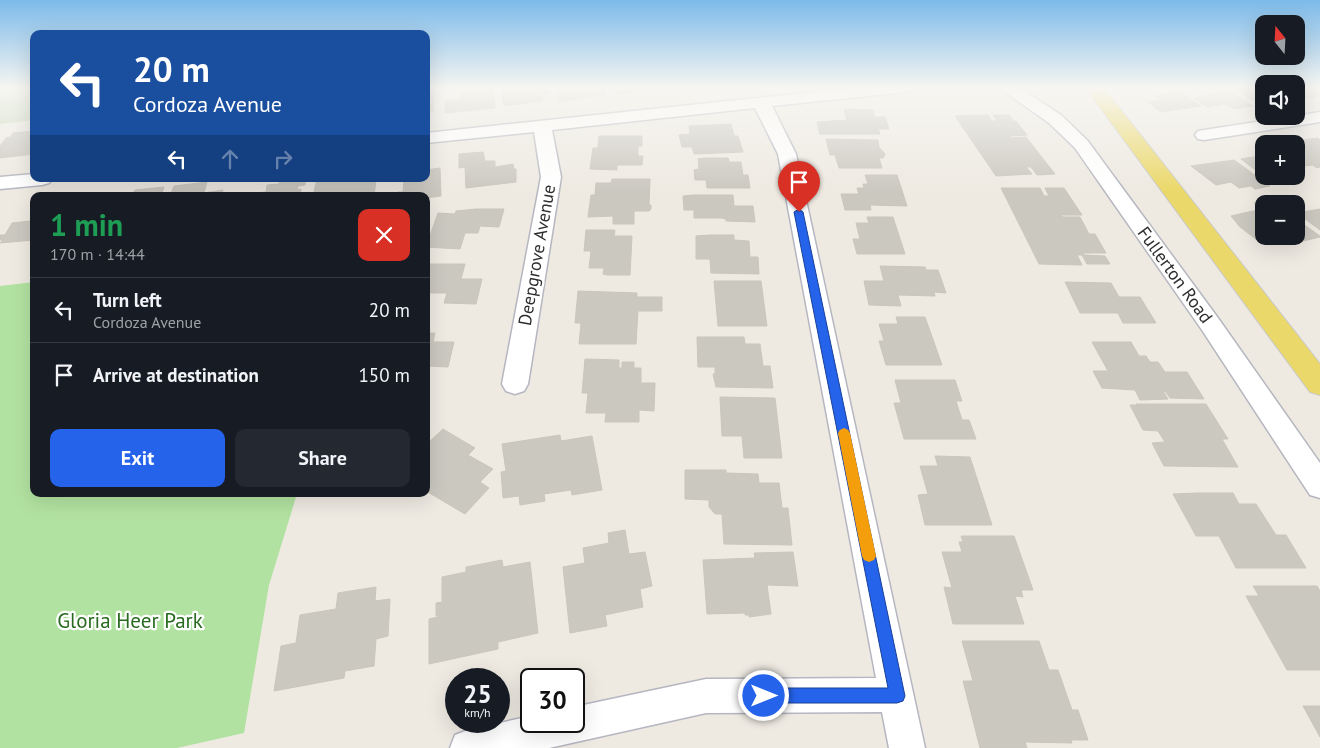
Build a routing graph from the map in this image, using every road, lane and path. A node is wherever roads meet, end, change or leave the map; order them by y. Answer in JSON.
{"nodes":[{"id":1,"x":579,"y":122,"type":"edge"},
{"id":2,"x":770,"y":122,"type":"edge"},
{"id":3,"x":1061,"y":122,"type":"edge"},
{"id":4,"x":1121,"y":122,"type":"edge"},
{"id":5,"x":1288,"y":122,"type":"edge"},
{"id":6,"x":542,"y":126,"type":"junction"},
{"id":7,"x":1204,"y":135,"type":"dead end"},
{"id":8,"x":430,"y":138,"type":"edge"},
{"id":9,"x":30,"y":180,"type":"edge"},
{"id":10,"x":0,"y":183,"type":"edge"},
{"id":11,"x":515,"y":384,"type":"dead end"},
{"id":12,"x":1320,"y":384,"type":"edge"},
{"id":13,"x":1320,"y":486,"type":"edge"},
{"id":14,"x":897,"y":696,"type":"junction"},
{"id":15,"x":468,"y":748,"type":"edge"},
{"id":16,"x":907,"y":748,"type":"edge"}],
"edges":[{"from":1,"to":6,"type":"street"},
{"from":2,"to":14,"type":"street"},
{"from":3,"to":13,"type":"street","name":"Fullerton Road"},
{"from":4,"to":12,"type":"main road"},
{"from":5,"to":7,"type":"street"},
{"from":6,"to":8,"type":"street"},
{"from":6,"to":11,"type":"street","name":"Deepgrove Avenue"},
{"from":9,"to":10,"type":"street"},
{"from":14,"to":15,"type":"street"},
{"from":14,"to":16,"type":"street"}]}
